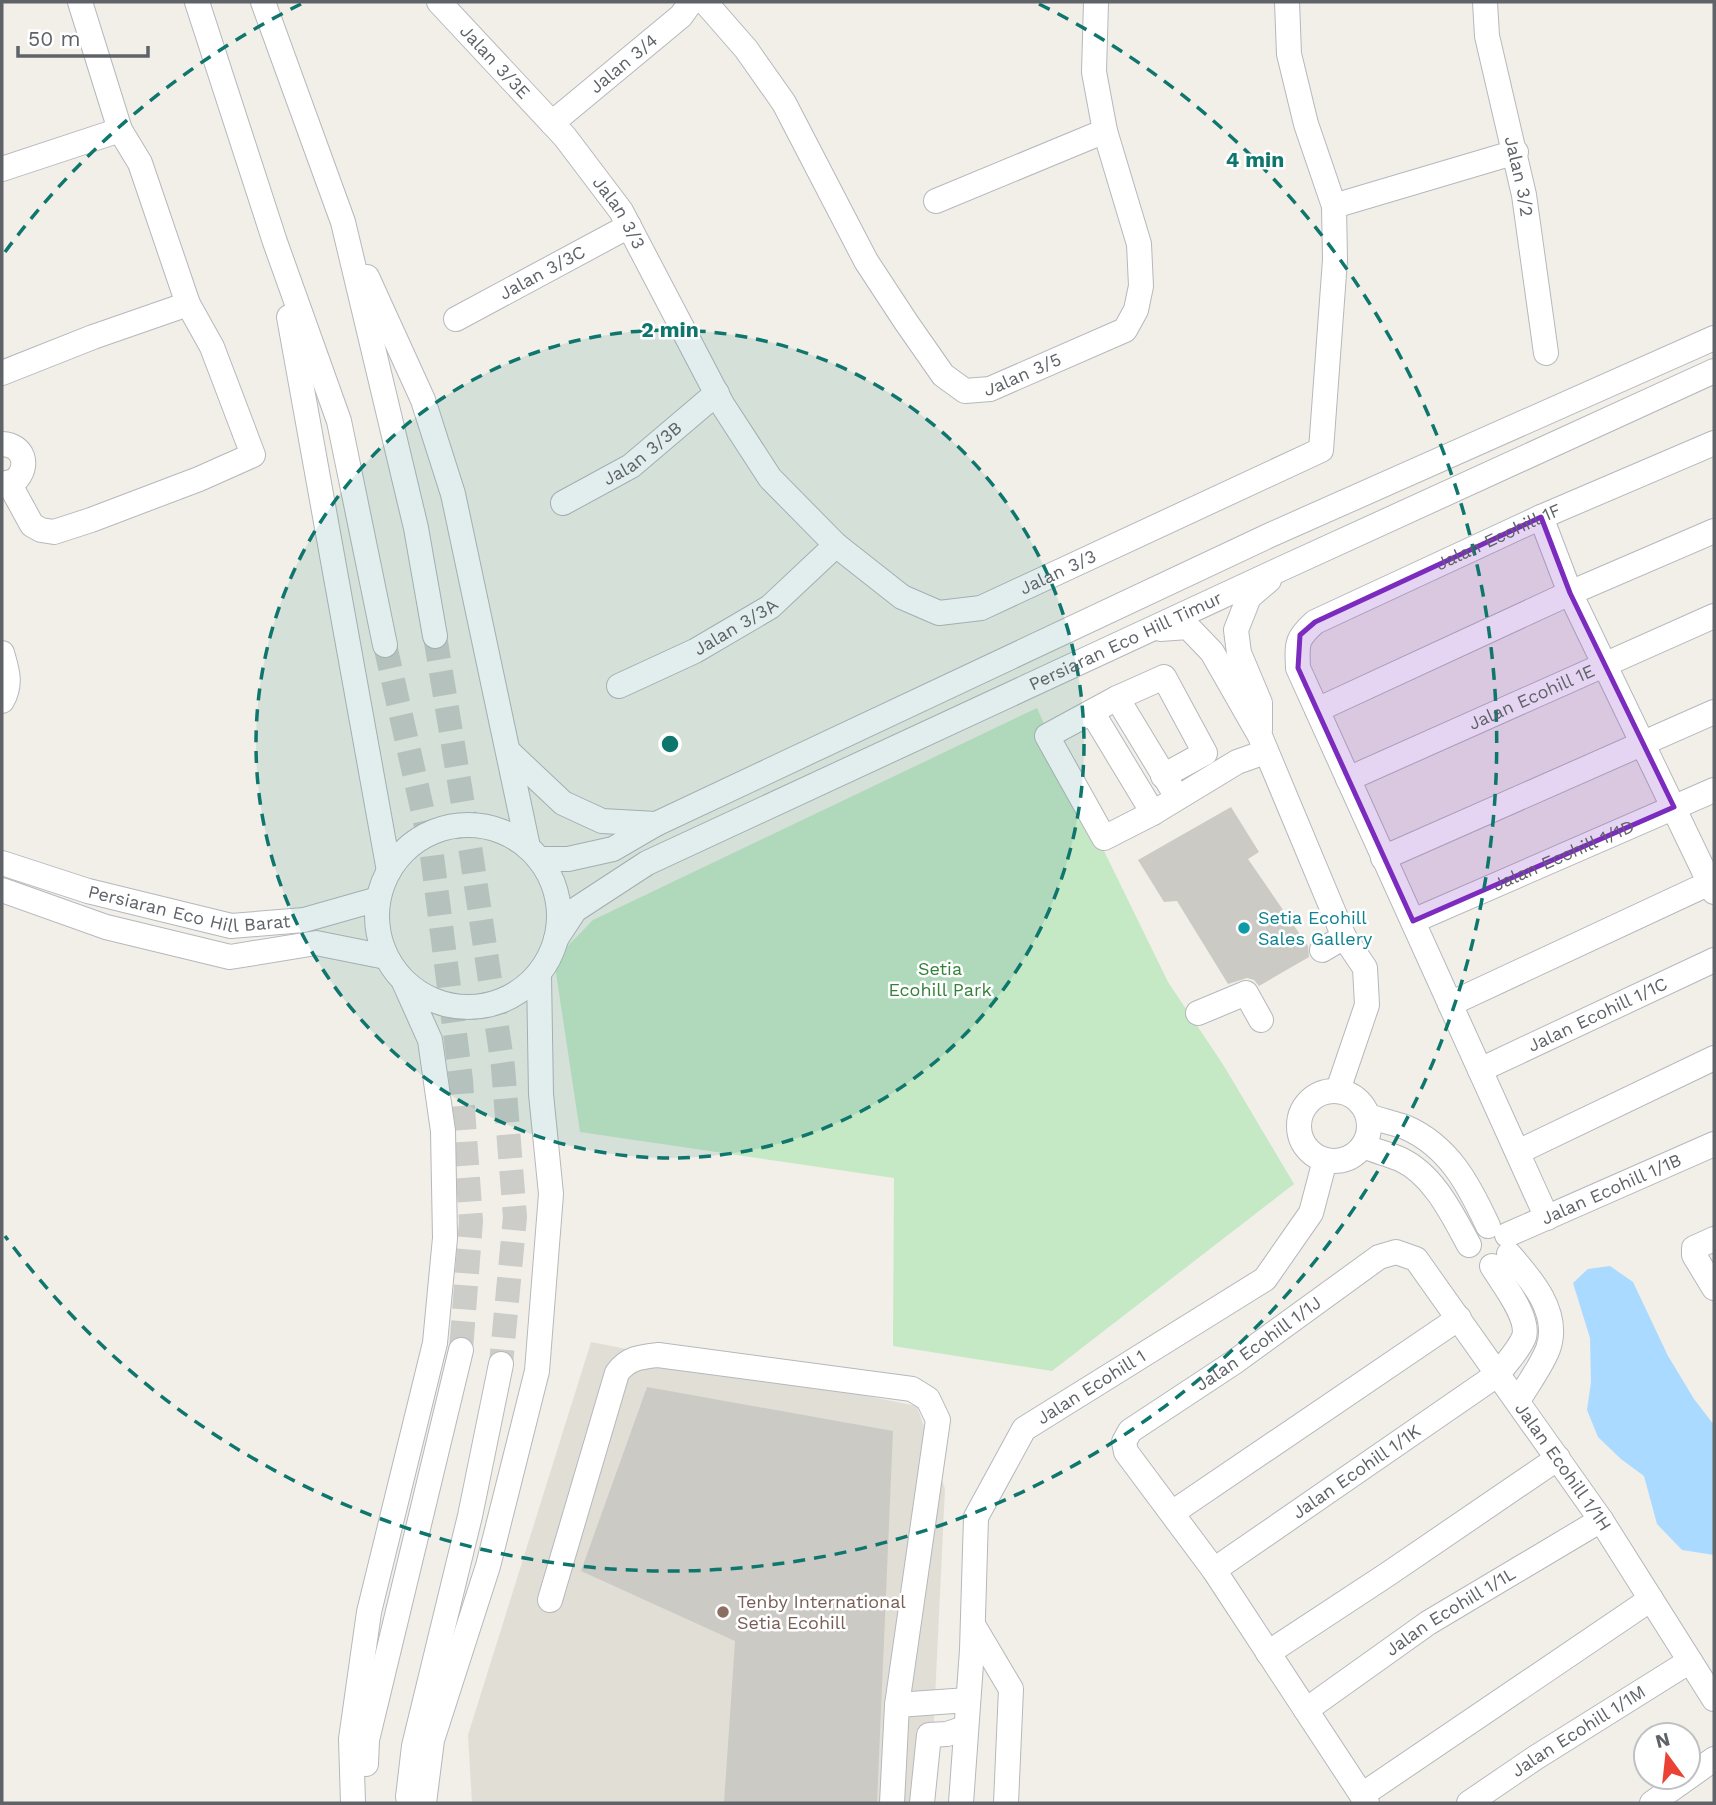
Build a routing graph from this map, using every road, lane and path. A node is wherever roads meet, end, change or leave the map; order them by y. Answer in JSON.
{"nodes":[{"id":1,"x":80,"y":2,"type":"edge"},
{"id":2,"x":197,"y":2,"type":"edge"},
{"id":3,"x":263,"y":2,"type":"edge"},
{"id":4,"x":439,"y":2,"type":"edge"},
{"id":5,"x":691,"y":2,"type":"edge"},
{"id":6,"x":705,"y":2,"type":"edge"},
{"id":7,"x":1097,"y":2,"type":"edge"},
{"id":8,"x":1287,"y":2,"type":"edge"},
{"id":9,"x":1485,"y":2,"type":"edge"},
{"id":10,"x":120,"y":130,"type":"junction"},
{"id":11,"x":559,"y":130,"type":"junction"},
{"id":12,"x":1105,"y":131,"type":"junction"},
{"id":13,"x":1516,"y":152,"type":"junction"},
{"id":14,"x":2,"y":169,"type":"edge"},
{"id":15,"x":936,"y":201,"type":"dead end"},
{"id":16,"x":1334,"y":206,"type":"junction"},
{"id":17,"x":343,"y":222,"type":"junction"},
{"id":18,"x":629,"y":226,"type":"junction"},
{"id":19,"x":275,"y":242,"type":"junction"},
{"id":20,"x":188,"y":304,"type":"junction"},
{"id":21,"x":456,"y":319,"type":"dead end"},
{"id":22,"x":1714,"y":338,"type":"edge"},
{"id":23,"x":1546,"y":353,"type":"dead end"},
{"id":24,"x":1714,"y":371,"type":"edge"},
{"id":25,"x":2,"y":373,"type":"edge"},
{"id":26,"x":716,"y":393,"type":"junction"},
{"id":27,"x":1714,"y":443,"type":"edge"},
{"id":28,"x":2,"y":444,"type":"edge"},
{"id":29,"x":5,"y":484,"type":"edge"},
{"id":30,"x":563,"y":503,"type":"dead end"},
{"id":31,"x":1541,"y":517,"type":"junction"},
{"id":32,"x":1714,"y":531,"type":"edge"},
{"id":33,"x":836,"y":545,"type":"junction"},
{"id":34,"x":1283,"y":568,"type":"junction"},
{"id":35,"x":1570,"y":593,"type":"junction"},
{"id":36,"x":1714,"y":617,"type":"edge"},
{"id":37,"x":1145,"y":633,"type":"junction"},
{"id":38,"x":435,"y":636,"type":"tunnel mouth"},
{"id":39,"x":385,"y":645,"type":"tunnel mouth"},
{"id":40,"x":2,"y":653,"type":"edge"},
{"id":41,"x":1604,"y":664,"type":"junction"},
{"id":42,"x":619,"y":686,"type":"dead end"},
{"id":43,"x":1117,"y":698,"type":"junction"},
{"id":44,"x":2,"y":701,"type":"edge"},
{"id":45,"x":1317,"y":710,"type":"junction"},
{"id":46,"x":1092,"y":712,"type":"junction"},
{"id":47,"x":1714,"y":712,"type":"edge"},
{"id":48,"x":1642,"y":743,"type":"junction"},
{"id":49,"x":1263,"y":744,"type":"junction"},
{"id":50,"x":509,"y":753,"type":"junction"},
{"id":51,"x":1163,"y":776,"type":"junction"},
{"id":52,"x":1348,"y":779,"type":"junction"},
{"id":53,"x":1714,"y":790,"type":"edge"},
{"id":54,"x":1178,"y":798,"type":"junction"},
{"id":55,"x":1674,"y":807,"type":"junction"},
{"id":56,"x":1153,"y":813,"type":"junction"},
{"id":57,"x":656,"y":824,"type":"junction"},
{"id":58,"x":534,"y":853,"type":"junction"},
{"id":59,"x":1383,"y":858,"type":"junction"},
{"id":60,"x":2,"y":863,"type":"edge"},
{"id":61,"x":388,"y":870,"type":"junction"},
{"id":62,"x":1713,"y":885,"type":"edge"},
{"id":63,"x":2,"y":890,"type":"edge"},
{"id":64,"x":378,"y":898,"type":"junction"},
{"id":65,"x":1413,"y":921,"type":"junction"},
{"id":66,"x":1344,"y":937,"type":"junction"},
{"id":67,"x":556,"y":939,"type":"junction"},
{"id":68,"x":1322,"y":950,"type":"dead end"},
{"id":69,"x":386,"y":957,"type":"junction"},
{"id":70,"x":1714,"y":960,"type":"edge"},
{"id":71,"x":539,"y":975,"type":"junction"},
{"id":72,"x":404,"y":982,"type":"junction"},
{"id":73,"x":1450,"y":1004,"type":"junction"},
{"id":74,"x":1198,"y":1013,"type":"dead end"},
{"id":75,"x":1261,"y":1020,"type":"dead end"},
{"id":76,"x":1714,"y":1058,"type":"edge"},
{"id":77,"x":1480,"y":1070,"type":"junction"},
{"id":78,"x":1338,"y":1090,"type":"junction"},
{"id":79,"x":1368,"y":1116,"type":"junction"},
{"id":80,"x":1714,"y":1144,"type":"edge"},
{"id":81,"x":1363,"y":1146,"type":"junction"},
{"id":82,"x":1518,"y":1152,"type":"junction"},
{"id":83,"x":1325,"y":1160,"type":"junction"},
{"id":84,"x":1548,"y":1218,"type":"junction"},
{"id":85,"x":1714,"y":1239,"type":"edge"},
{"id":86,"x":1499,"y":1245,"type":"junction"},
{"id":87,"x":1396,"y":1252,"type":"joint"},
{"id":88,"x":1714,"y":1289,"type":"edge"},
{"id":89,"x":1458,"y":1318,"type":"junction"},
{"id":90,"x":461,"y":1350,"type":"tunnel mouth"},
{"id":91,"x":501,"y":1364,"type":"tunnel mouth"},
{"id":92,"x":1499,"y":1374,"type":"junction"},
{"id":93,"x":1518,"y":1401,"type":"junction"},
{"id":94,"x":1558,"y":1458,"type":"junction"},
{"id":95,"x":1172,"y":1513,"type":"junction"},
{"id":96,"x":1601,"y":1520,"type":"junction"},
{"id":97,"x":1214,"y":1570,"type":"junction"},
{"id":98,"x":1651,"y":1599,"type":"junction"},
{"id":99,"x":550,"y":1600,"type":"dead end"},
{"id":100,"x":972,"y":1625,"type":"junction"},
{"id":101,"x":1268,"y":1653,"type":"junction"},
{"id":102,"x":1690,"y":1661,"type":"junction"},
{"id":103,"x":1714,"y":1699,"type":"edge"},
{"id":104,"x":968,"y":1700,"type":"junction"},
{"id":105,"x":897,"y":1705,"type":"junction"},
{"id":106,"x":1306,"y":1710,"type":"junction"},
{"id":107,"x":965,"y":1728,"type":"junction"},
{"id":108,"x":895,"y":1731,"type":"junction"},
{"id":109,"x":929,"y":1735,"type":"junction"},
{"id":110,"x":1714,"y":1759,"type":"edge"},
{"id":111,"x":1365,"y":1799,"type":"edge"},
{"id":112,"x":352,"y":1803,"type":"edge"},
{"id":113,"x":364,"y":1803,"type":"edge"},
{"id":114,"x":407,"y":1803,"type":"edge"},
{"id":115,"x":425,"y":1803,"type":"edge"},
{"id":116,"x":892,"y":1803,"type":"edge"},
{"id":117,"x":922,"y":1803,"type":"edge"},
{"id":118,"x":961,"y":1803,"type":"edge"},
{"id":119,"x":1006,"y":1803,"type":"edge"},
{"id":120,"x":1469,"y":1803,"type":"edge"},
{"id":121,"x":1652,"y":1803,"type":"edge"}],
"edges":[{"from":1,"to":10,"type":"street"},
{"from":2,"to":19,"type":"street"},
{"from":3,"to":17,"type":"street"},
{"from":4,"to":11,"type":"street","name":"Jalan 3/3E"},
{"from":5,"to":11,"type":"street","name":"Jalan 3/4"},
{"from":6,"to":12,"type":"street","name":"Jalan 3/5"},
{"from":7,"to":12,"type":"street","name":"Jalan 3/5"},
{"from":8,"to":16,"type":"street","name":"Jalan 3/3"},
{"from":9,"to":13,"type":"street","name":"Jalan 3/2"},
{"from":10,"to":14,"type":"street"},
{"from":10,"to":20,"type":"street"},
{"from":11,"to":18,"type":"street","name":"Jalan 3/3"},
{"from":12,"to":15,"type":"street"},
{"from":13,"to":16,"type":"street"},
{"from":13,"to":23,"type":"street","name":"Jalan 3/2"},
{"from":16,"to":33,"type":"street","name":"Jalan 3/3"},
{"from":17,"to":38,"type":"street"},
{"from":17,"to":50,"type":"street"},
{"from":18,"to":21,"type":"street","name":"Jalan 3/3C"},
{"from":18,"to":26,"type":"street","name":"Jalan 3/3"},
{"from":19,"to":39,"type":"street"},
{"from":19,"to":61,"type":"street"},
{"from":20,"to":25,"type":"street"},
{"from":20,"to":29,"type":"street"},
{"from":22,"to":57,"type":"street","name":"Persiaran Eco Hill Timur"},
{"from":24,"to":34,"type":"street","name":"Persiaran Eco Hill Timur"},
{"from":26,"to":30,"type":"street","name":"Jalan 3/3B"},
{"from":26,"to":33,"type":"street","name":"Jalan 3/3"},
{"from":27,"to":31,"type":"street","name":"Jalan Ecohill 1F"},
{"from":28,"to":29,"type":"street"},
{"from":31,"to":35,"type":"street"},
{"from":31,"to":45,"type":"street","name":"Jalan Ecohill 1F"},
{"from":32,"to":35,"type":"street"},
{"from":33,"to":42,"type":"street","name":"Jalan 3/3A"},
{"from":34,"to":37,"type":"street","name":"Persiaran Eco Hill Timur"},
{"from":34,"to":49,"type":"street"},
{"from":35,"to":41,"type":"street"},
{"from":35,"to":45,"type":"street"},
{"from":36,"to":41,"type":"street","name":"Jalan Ecohill 1E"},
{"from":37,"to":49,"type":"street"},
{"from":37,"to":67,"type":"street","name":"Persiaran Eco Hill Timur"},
{"from":40,"to":44,"type":"street"},
{"from":41,"to":48,"type":"street"},
{"from":41,"to":52,"type":"street","name":"Jalan Ecohill 1E"},
{"from":43,"to":46,"type":"street"},
{"from":43,"to":51,"type":"street"},
{"from":43,"to":51,"type":"street"},
{"from":45,"to":52,"type":"street"},
{"from":46,"to":56,"type":"street"},
{"from":46,"to":56,"type":"street"},
{"from":47,"to":48,"type":"street"},
{"from":48,"to":55,"type":"street"},
{"from":48,"to":59,"type":"street"},
{"from":49,"to":54,"type":"street"},
{"from":49,"to":66,"type":"street"},
{"from":50,"to":57,"type":"street"},
{"from":50,"to":58,"type":"street"},
{"from":51,"to":54,"type":"street"},
{"from":52,"to":59,"type":"street"},
{"from":53,"to":55,"type":"street","name":"Jalan Ecohill 1/1D"},
{"from":54,"to":56,"type":"street"},
{"from":55,"to":62,"type":"street"},
{"from":55,"to":65,"type":"street","name":"Jalan Ecohill 1/1D"},
{"from":57,"to":58,"type":"street","name":"Persiaran Eco Hill Timur"},
{"from":58,"to":61,"type":"street"},
{"from":58,"to":67,"type":"street"},
{"from":59,"to":65,"type":"street"},
{"from":60,"to":64,"type":"street","name":"Persiaran Eco Hill Barat"},
{"from":61,"to":64,"type":"street"},
{"from":62,"to":73,"type":"street"},
{"from":63,"to":69,"type":"street","name":"Persiaran Eco Hill Barat"},
{"from":64,"to":69,"type":"street"},
{"from":65,"to":73,"type":"street"},
{"from":66,"to":68,"type":"street"},
{"from":66,"to":78,"type":"street"},
{"from":67,"to":71,"type":"street"},
{"from":69,"to":72,"type":"street"},
{"from":70,"to":77,"type":"street","name":"Jalan Ecohill 1/1C"},
{"from":71,"to":72,"type":"street"},
{"from":71,"to":115,"type":"street"},
{"from":72,"to":112,"type":"street"},
{"from":73,"to":77,"type":"street"},
{"from":74,"to":75,"type":"street"},
{"from":76,"to":82,"type":"street"},
{"from":77,"to":82,"type":"street"},
{"from":78,"to":79,"type":"street"},
{"from":78,"to":83,"type":"street"},
{"from":79,"to":81,"type":"street"},
{"from":79,"to":86,"type":"street"},
{"from":80,"to":84,"type":"street","name":"Jalan Ecohill 1/1B"},
{"from":81,"to":83,"type":"street"},
{"from":81,"to":86,"type":"street"},
{"from":82,"to":84,"type":"street"},
{"from":83,"to":100,"type":"street","name":"Jalan Ecohill 1"},
{"from":84,"to":86,"type":"street","name":"Jalan Ecohill 1/1B"},
{"from":85,"to":88,"type":"street"},
{"from":86,"to":92,"type":"street"},
{"from":86,"to":93,"type":"street"},
{"from":87,"to":89,"type":"street","name":"Jalan Ecohill 1/1H"},
{"from":87,"to":95,"type":"street","name":"Jalan Ecohill 1/1J"},
{"from":89,"to":92,"type":"street","name":"Jalan Ecohill 1/1H"},
{"from":89,"to":95,"type":"street"},
{"from":90,"to":113,"type":"street"},
{"from":91,"to":114,"type":"street"},
{"from":92,"to":93,"type":"street","name":"Jalan Ecohill 1/1H"},
{"from":92,"to":97,"type":"street","name":"Jalan Ecohill 1/1K"},
{"from":93,"to":94,"type":"street","name":"Jalan Ecohill 1/1H"},
{"from":94,"to":96,"type":"street","name":"Jalan Ecohill 1/1H"},
{"from":94,"to":101,"type":"street"},
{"from":95,"to":97,"type":"street"},
{"from":96,"to":98,"type":"street","name":"Jalan Ecohill 1/1H"},
{"from":96,"to":106,"type":"street","name":"Jalan Ecohill 1/1L"},
{"from":97,"to":101,"type":"street"},
{"from":98,"to":102,"type":"street","name":"Jalan Ecohill 1/1H"},
{"from":98,"to":111,"type":"street"},
{"from":99,"to":105,"type":"street"},
{"from":100,"to":104,"type":"street","name":"Jalan Ecohill 1"},
{"from":100,"to":119,"type":"street"},
{"from":101,"to":106,"type":"street"},
{"from":102,"to":103,"type":"street","name":"Jalan Ecohill 1/1H"},
{"from":102,"to":120,"type":"street","name":"Jalan Ecohill 1/1M"},
{"from":104,"to":105,"type":"street"},
{"from":104,"to":107,"type":"street","name":"Jalan Ecohill 1"},
{"from":105,"to":108,"type":"street"},
{"from":106,"to":111,"type":"street"},
{"from":107,"to":109,"type":"street"},
{"from":107,"to":118,"type":"street","name":"Jalan Ecohill 1"},
{"from":108,"to":109,"type":"street"},
{"from":108,"to":116,"type":"street"},
{"from":109,"to":117,"type":"street"},
{"from":110,"to":121,"type":"street"}]}
